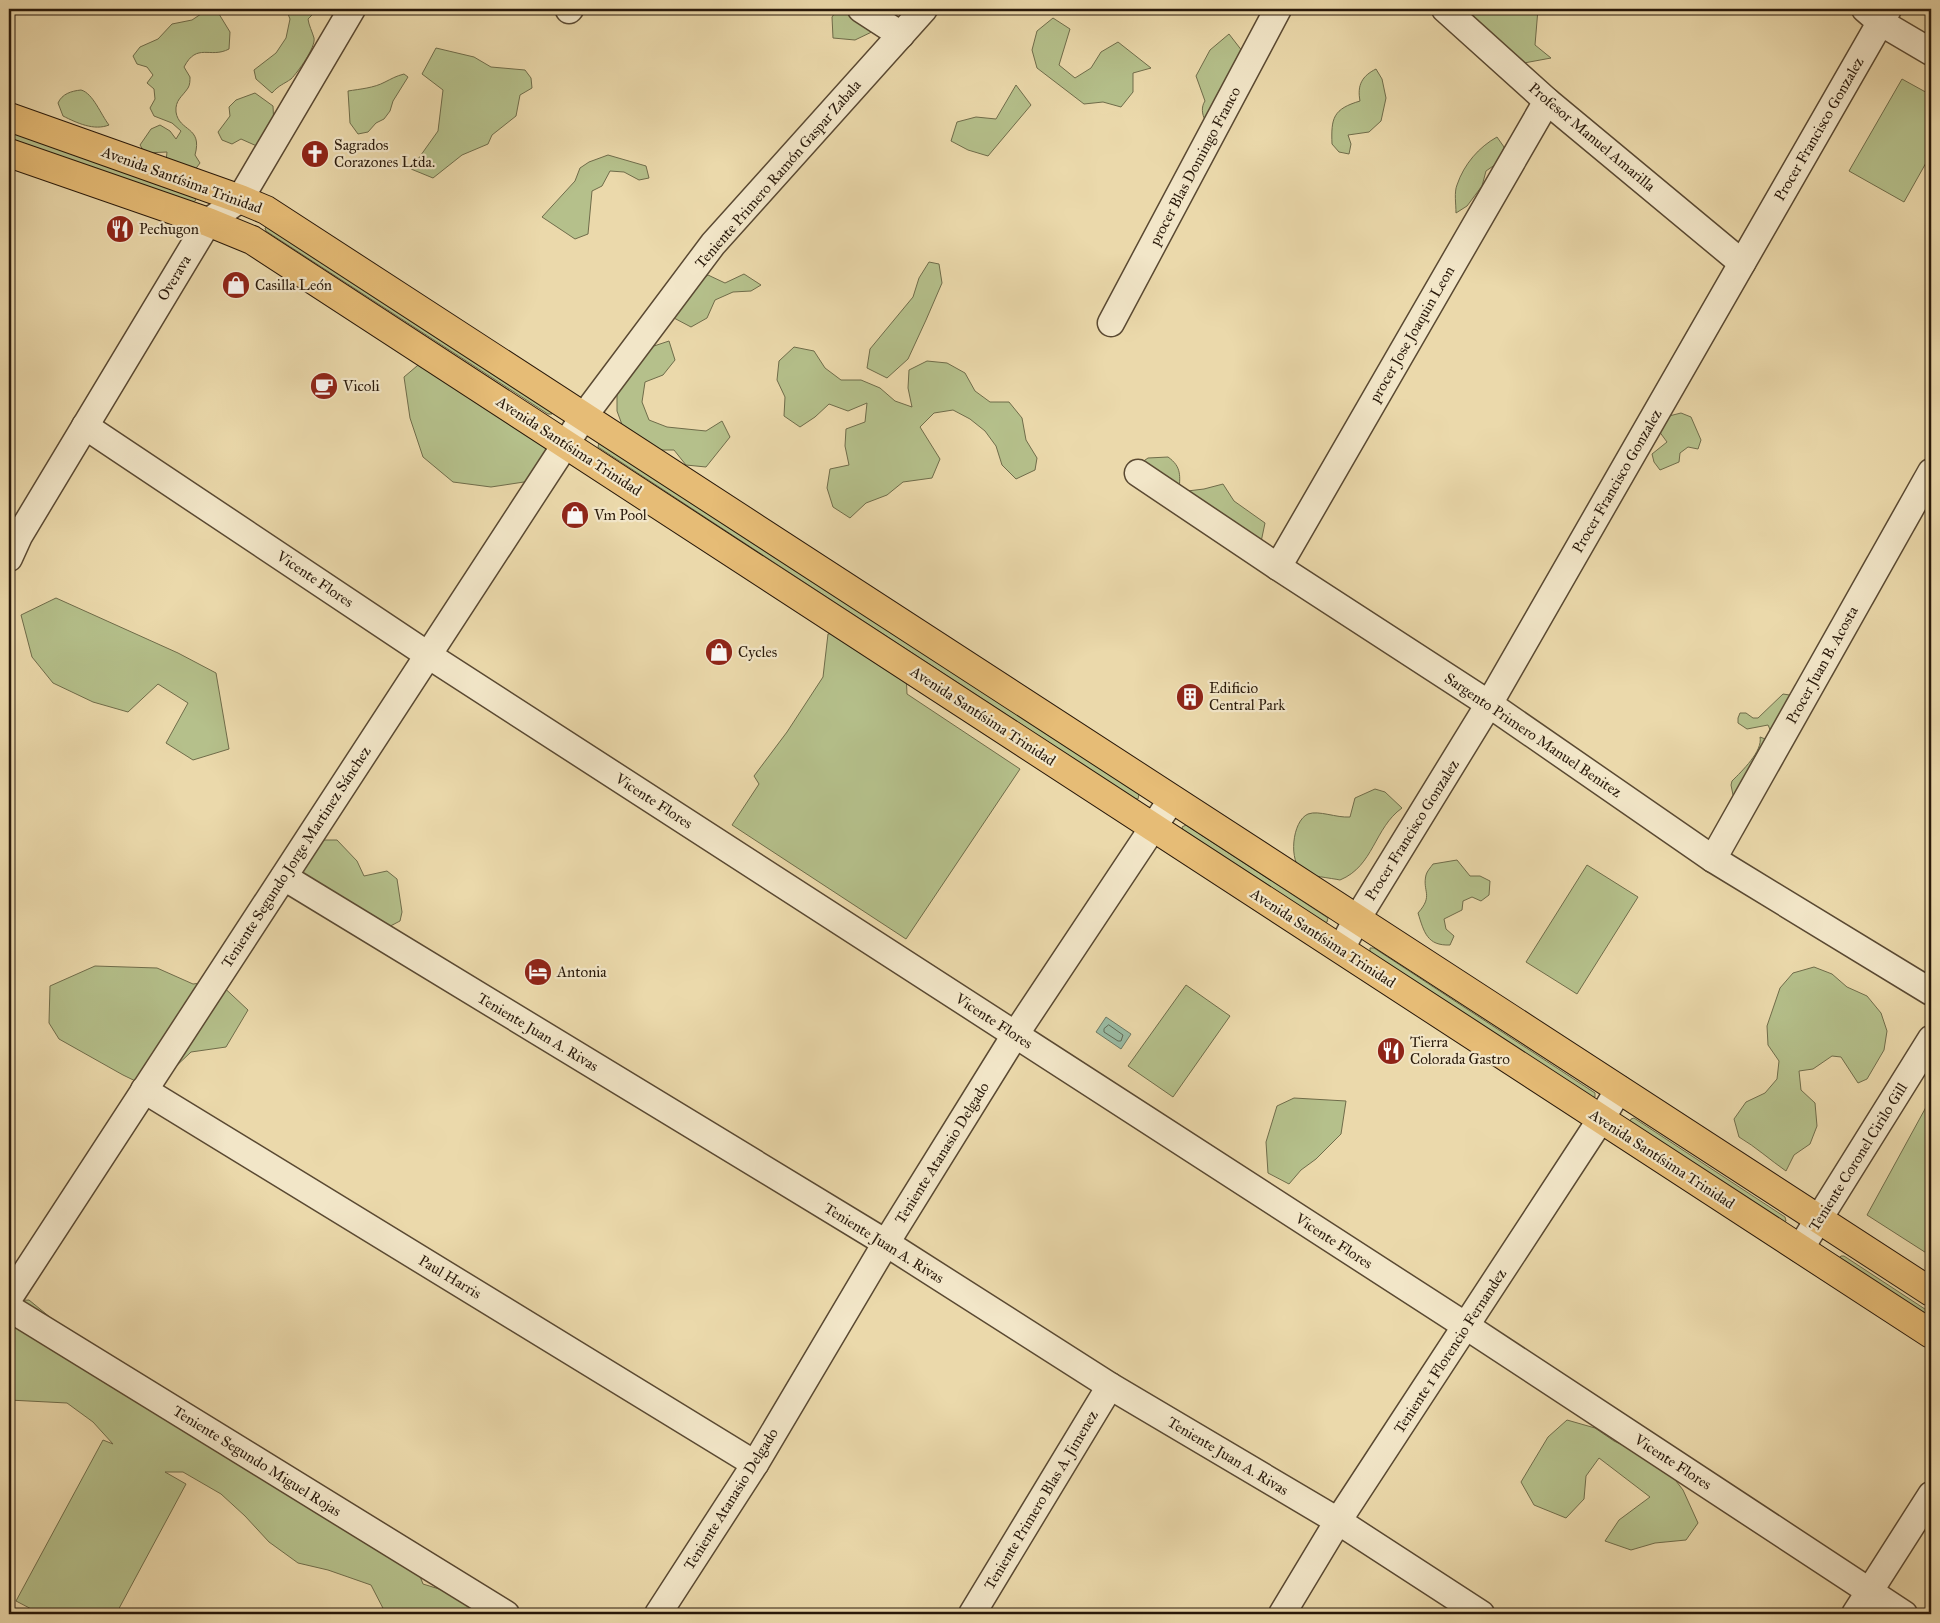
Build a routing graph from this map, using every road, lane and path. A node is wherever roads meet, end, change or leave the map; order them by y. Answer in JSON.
{"nodes":[{"id":1,"x":352,"y":9,"type":"edge"},
{"id":2,"x":861,"y":9,"type":"edge"},
{"id":3,"x":924,"y":9,"type":"edge"},
{"id":4,"x":1278,"y":9,"type":"edge"},
{"id":5,"x":1445,"y":9,"type":"edge"},
{"id":6,"x":1878,"y":13,"type":"edge"},
{"id":7,"x":901,"y":35,"type":"junction"},
{"id":8,"x":1931,"y":52,"type":"edge"},
{"id":9,"x":1547,"y":101,"type":"junction"},
{"id":10,"x":9,"y":117,"type":"edge"},
{"id":11,"x":9,"y":152,"type":"edge"},
{"id":12,"x":240,"y":199,"type":"junction"},
{"id":13,"x":208,"y":222,"type":"junction"},
{"id":14,"x":1742,"y":262,"type":"junction"},
{"id":15,"x":1112,"y":323,"type":"dead end"},
{"id":16,"x":584,"y":416,"type":"junction"},
{"id":17,"x":85,"y":426,"type":"junction"},
{"id":18,"x":566,"y":444,"type":"junction"},
{"id":19,"x":1931,"y":472,"type":"edge"},
{"id":20,"x":1138,"y":473,"type":"dead end"},
{"id":21,"x":9,"y":558,"type":"edge"},
{"id":22,"x":1278,"y":566,"type":"junction"},
{"id":23,"x":428,"y":655,"type":"junction"},
{"id":24,"x":1489,"y":704,"type":"junction"},
{"id":25,"x":1172,"y":799,"type":"junction"},
{"id":26,"x":1154,"y":828,"type":"junction"},
{"id":27,"x":1713,"y":859,"type":"junction"},
{"id":28,"x":284,"y":877,"type":"junction"},
{"id":29,"x":1357,"y":919,"type":"junction"},
{"id":30,"x":1340,"y":949,"type":"junction"},
{"id":31,"x":1931,"y":992,"type":"edge"},
{"id":32,"x":1015,"y":1034,"type":"junction"},
{"id":33,"x":1931,"y":1039,"type":"edge"},
{"id":34,"x":1619,"y":1089,"type":"junction"},
{"id":35,"x":144,"y":1090,"type":"junction"},
{"id":36,"x":1601,"y":1119,"type":"junction"},
{"id":37,"x":1819,"y":1218,"type":"junction"},
{"id":38,"x":886,"y":1243,"type":"junction"},
{"id":39,"x":1800,"y":1249,"type":"junction"},
{"id":40,"x":1931,"y":1292,"type":"edge"},
{"id":41,"x":9,"y":1298,"type":"edge"},
{"id":42,"x":9,"y":1308,"type":"edge"},
{"id":43,"x":1466,"y":1326,"type":"junction"},
{"id":44,"x":1931,"y":1334,"type":"edge"},
{"id":45,"x":1110,"y":1386,"type":"junction"},
{"id":46,"x":755,"y":1464,"type":"junction"},
{"id":47,"x":1931,"y":1495,"type":"edge"},
{"id":48,"x":1338,"y":1521,"type":"junction"},
{"id":49,"x":1869,"y":1592,"type":"junction"},
{"id":50,"x":506,"y":1614,"type":"edge"},
{"id":51,"x":658,"y":1614,"type":"edge"},
{"id":52,"x":972,"y":1614,"type":"edge"},
{"id":53,"x":1282,"y":1614,"type":"edge"},
{"id":54,"x":1481,"y":1614,"type":"edge"},
{"id":55,"x":1855,"y":1614,"type":"edge"},
{"id":56,"x":1904,"y":1614,"type":"edge"}],
"edges":[{"from":1,"to":12,"type":"street","name":"Overava"},
{"from":2,"to":7,"type":"street"},
{"from":3,"to":7,"type":"street","name":"Teniente Primero Ramón Gaspar Zabala"},
{"from":4,"to":15,"type":"street","name":"procer Blas Domingo Franco"},
{"from":5,"to":9,"type":"street","name":"Profesor Manuel Amarilla"},
{"from":6,"to":8,"type":"street"},
{"from":6,"to":14,"type":"street","name":"Procer Francisco Gonzalez"},
{"from":7,"to":16,"type":"street","name":"Teniente Primero Ramón Gaspar Zabala"},
{"from":9,"to":14,"type":"street","name":"Profesor Manuel Amarilla"},
{"from":9,"to":22,"type":"street","name":"procer Jose Joaquin Leon"},
{"from":10,"to":12,"type":"main road","name":"Avenida Santísima Trinidad"},
{"from":11,"to":13,"type":"main road","name":"Avenida Santísima Trinidad"},
{"from":12,"to":13,"type":"street","name":"Overava"},
{"from":12,"to":16,"type":"main road","name":"Avenida Santísima Trinidad"},
{"from":13,"to":17,"type":"street","name":"Overava"},
{"from":13,"to":18,"type":"main road","name":"Avenida Santísima Trinidad"},
{"from":14,"to":24,"type":"street","name":"Procer Francisco Gonzalez"},
{"from":16,"to":18,"type":"street","name":"Teniente Segundo Jorge Martinez Sánchez"},
{"from":16,"to":25,"type":"main road","name":"Avenida Santísima Trinidad"},
{"from":17,"to":21,"type":"street","name":"Overava"},
{"from":17,"to":23,"type":"street","name":"Vicente Flores"},
{"from":18,"to":23,"type":"street","name":"Teniente Segundo Jorge Martinez Sánchez"},
{"from":18,"to":26,"type":"main road","name":"Avenida Santísima Trinidad"},
{"from":19,"to":27,"type":"street","name":"Procer Juan B. Acosta"},
{"from":20,"to":22,"type":"street","name":"Sargento Primero Manuel Benitez"},
{"from":22,"to":24,"type":"street","name":"Sargento Primero Manuel Benitez"},
{"from":23,"to":28,"type":"street","name":"Teniente Segundo Jorge Martinez Sánchez"},
{"from":23,"to":32,"type":"street","name":"Vicente Flores"},
{"from":24,"to":27,"type":"street","name":"Sargento Primero Manuel Benitez"},
{"from":24,"to":29,"type":"street","name":"Procer Francisco Gonzalez"},
{"from":25,"to":26,"type":"street","name":"Teniente Atanasio Delgado"},
{"from":25,"to":29,"type":"main road","name":"Avenida Santísima Trinidad"},
{"from":26,"to":30,"type":"main road","name":"Avenida Santísima Trinidad"},
{"from":26,"to":32,"type":"street","name":"Teniente Atanasio Delgado"},
{"from":27,"to":31,"type":"street","name":"Sargento Primero Manuel Benitez"},
{"from":28,"to":35,"type":"street","name":"Teniente Segundo Jorge Martinez Sánchez"},
{"from":28,"to":38,"type":"street","name":"Teniente Juan A. Rivas"},
{"from":29,"to":30,"type":"street","name":"Procer Francisco Gonzalez"},
{"from":29,"to":34,"type":"main road","name":"Avenida Santísima Trinidad"},
{"from":30,"to":36,"type":"main road","name":"Avenida Santísima Trinidad"},
{"from":32,"to":38,"type":"street","name":"Teniente Atanasio Delgado"},
{"from":32,"to":43,"type":"street","name":"Vicente Flores"},
{"from":33,"to":37,"type":"street","name":"Teniente Coronel Cirilo Gill"},
{"from":34,"to":36,"type":"street","name":"Teniente 1 Florencio Fernandez"},
{"from":34,"to":37,"type":"main road","name":"Avenida Santísima Trinidad"},
{"from":35,"to":41,"type":"street","name":"Teniente Segundo Jorge Martinez Sánchez"},
{"from":35,"to":46,"type":"street","name":"Paul Harris"},
{"from":36,"to":39,"type":"main road","name":"Avenida Santísima Trinidad"},
{"from":36,"to":43,"type":"street","name":"Teniente 1 Florencio Fernandez"},
{"from":37,"to":39,"type":"street","name":"Teniente Coronel Cirilo Gill"},
{"from":37,"to":40,"type":"main road","name":"Avenida Santísima Trinidad"},
{"from":38,"to":45,"type":"street","name":"Teniente Juan A. Rivas"},
{"from":38,"to":46,"type":"street","name":"Teniente Atanasio Delgado"},
{"from":39,"to":44,"type":"main road","name":"Avenida Santísima Trinidad"},
{"from":42,"to":50,"type":"street","name":"Teniente Segundo Miguel Rojas"},
{"from":43,"to":48,"type":"street","name":"Teniente 1 Florencio Fernandez"},
{"from":43,"to":49,"type":"street","name":"Vicente Flores"},
{"from":45,"to":48,"type":"street","name":"Teniente Juan A. Rivas"},
{"from":45,"to":52,"type":"street","name":"Teniente Primero Blas A. Jimenez"},
{"from":46,"to":51,"type":"street","name":"Teniente Atanasio Delgado"},
{"from":47,"to":49,"type":"street"},
{"from":48,"to":53,"type":"street","name":"Teniente 1 Florencio Fernandez"},
{"from":48,"to":54,"type":"street","name":"Teniente Juan A. Rivas"},
{"from":49,"to":55,"type":"street"},
{"from":49,"to":56,"type":"street","name":"Vicente Flores"}]}
